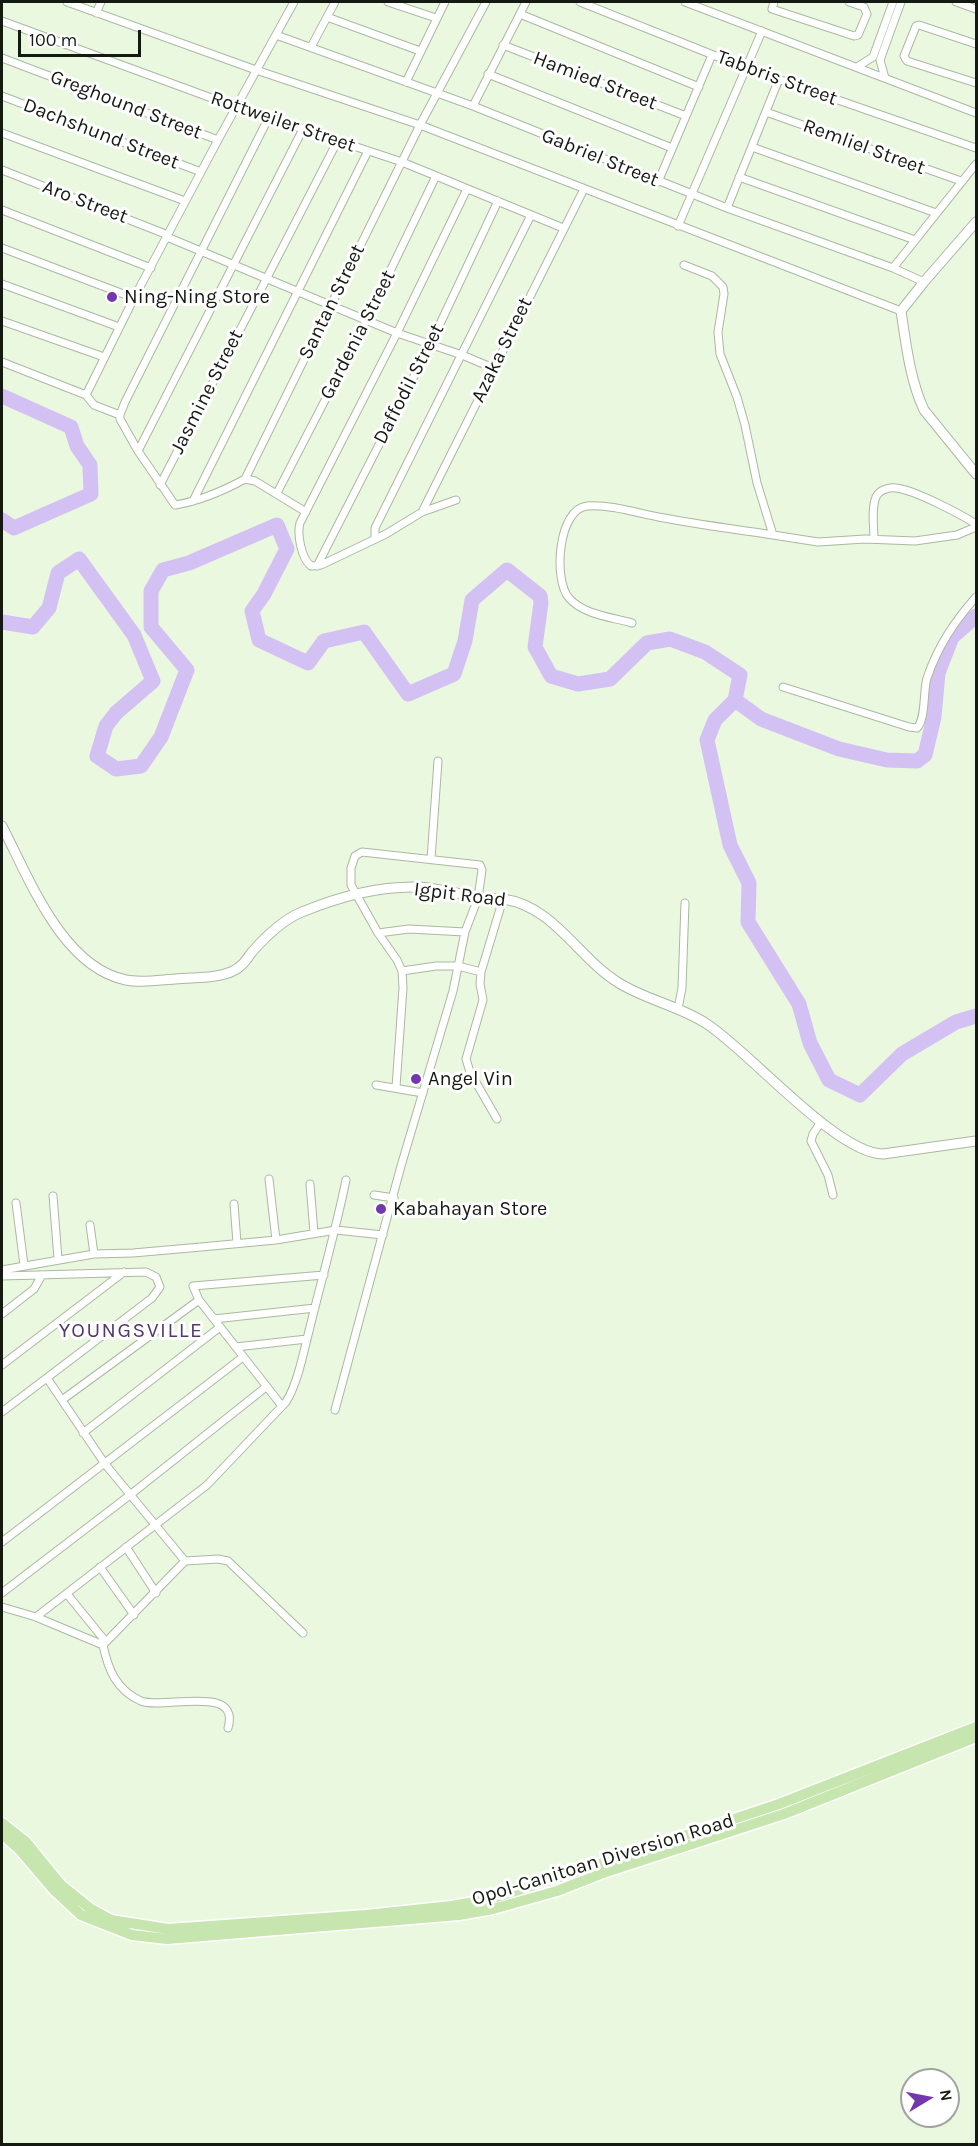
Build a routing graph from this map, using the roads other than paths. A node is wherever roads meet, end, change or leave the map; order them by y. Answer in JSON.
{"nodes":[{"id":1,"x":67,"y":2,"type":"edge"},
{"id":2,"x":101,"y":2,"type":"edge"},
{"id":3,"x":294,"y":2,"type":"edge"},
{"id":4,"x":335,"y":2,"type":"edge"},
{"id":5,"x":388,"y":2,"type":"edge"},
{"id":6,"x":445,"y":2,"type":"edge"},
{"id":7,"x":486,"y":2,"type":"edge"},
{"id":8,"x":526,"y":2,"type":"edge"},
{"id":9,"x":580,"y":2,"type":"edge"},
{"id":10,"x":685,"y":2,"type":"edge"},
{"id":11,"x":774,"y":2,"type":"edge"},
{"id":12,"x":849,"y":2,"type":"edge"},
{"id":13,"x":893,"y":2,"type":"edge"},
{"id":14,"x":901,"y":2,"type":"edge"},
{"id":15,"x":956,"y":2,"type":"edge"},
{"id":16,"x":976,"y":9,"type":"edge"},
{"id":17,"x":96,"y":13,"type":"junction"},
{"id":18,"x":520,"y":14,"type":"junction"},
{"id":19,"x":327,"y":17,"type":"junction"},
{"id":20,"x":436,"y":18,"type":"junction"},
{"id":21,"x":2,"y":21,"type":"edge"},
{"id":22,"x":762,"y":31,"type":"junction"},
{"id":23,"x":276,"y":35,"type":"junction"},
{"id":24,"x":976,"y":44,"type":"edge"},
{"id":25,"x":503,"y":45,"type":"junction"},
{"id":26,"x":311,"y":48,"type":"junction"},
{"id":27,"x":420,"y":51,"type":"junction"},
{"id":28,"x":712,"y":55,"type":"junction"},
{"id":29,"x":2,"y":58,"type":"edge"},
{"id":30,"x":876,"y":59,"type":"junction"},
{"id":31,"x":857,"y":67,"type":"junction"},
{"id":32,"x":746,"y":68,"type":"junction"},
{"id":33,"x":256,"y":70,"type":"junction"},
{"id":34,"x":488,"y":74,"type":"junction"},
{"id":35,"x":885,"y":78,"type":"junction"},
{"id":36,"x":779,"y":79,"type":"junction"},
{"id":37,"x":406,"y":82,"type":"junction"},
{"id":38,"x":976,"y":83,"type":"edge"},
{"id":39,"x":699,"y":87,"type":"junction"},
{"id":40,"x":438,"y":93,"type":"junction"},
{"id":41,"x":2,"y":96,"type":"edge"},
{"id":42,"x":473,"y":106,"type":"junction"},
{"id":43,"x":236,"y":107,"type":"junction"},
{"id":44,"x":766,"y":112,"type":"junction"},
{"id":45,"x":976,"y":113,"type":"edge"},
{"id":46,"x":686,"y":116,"type":"junction"},
{"id":47,"x":269,"y":117,"type":"junction"},
{"id":48,"x":420,"y":125,"type":"junction"},
{"id":49,"x":303,"y":129,"type":"junction"},
{"id":50,"x":2,"y":133,"type":"edge"},
{"id":51,"x":218,"y":140,"type":"junction"},
{"id":52,"x":338,"y":140,"type":"junction"},
{"id":53,"x":752,"y":147,"type":"junction"},
{"id":54,"x":672,"y":148,"type":"junction"},
{"id":55,"x":976,"y":148,"type":"edge"},
{"id":56,"x":368,"y":151,"type":"junction"},
{"id":57,"x":402,"y":162,"type":"junction"},
{"id":58,"x":976,"y":164,"type":"edge"},
{"id":59,"x":2,"y":170,"type":"edge"},
{"id":60,"x":201,"y":172,"type":"junction"},
{"id":61,"x":436,"y":176,"type":"junction"},
{"id":62,"x":739,"y":177,"type":"junction"},
{"id":63,"x":658,"y":182,"type":"junction"},
{"id":64,"x":961,"y":182,"type":"junction"},
{"id":65,"x":467,"y":189,"type":"junction"},
{"id":66,"x":584,"y":189,"type":"junction"},
{"id":67,"x":692,"y":195,"type":"junction"},
{"id":68,"x":185,"y":201,"type":"junction"},
{"id":69,"x":498,"y":201,"type":"junction"},
{"id":70,"x":727,"y":208,"type":"junction"},
{"id":71,"x":2,"y":210,"type":"edge"},
{"id":72,"x":936,"y":213,"type":"junction"},
{"id":73,"x":531,"y":215,"type":"junction"},
{"id":74,"x":976,"y":222,"type":"edge"},
{"id":75,"x":678,"y":226,"type":"junction"},
{"id":76,"x":563,"y":228,"type":"junction"},
{"id":77,"x":168,"y":236,"type":"junction"},
{"id":78,"x":915,"y":240,"type":"junction"},
{"id":79,"x":2,"y":248,"type":"edge"},
{"id":80,"x":200,"y":250,"type":"junction"},
{"id":81,"x":232,"y":264,"type":"junction"},
{"id":82,"x":684,"y":265,"type":"dead end"},
{"id":83,"x":151,"y":268,"type":"junction"},
{"id":84,"x":892,"y":268,"type":"junction"},
{"id":85,"x":266,"y":278,"type":"junction"},
{"id":86,"x":924,"y":282,"type":"junction"},
{"id":87,"x":2,"y":284,"type":"edge"},
{"id":88,"x":297,"y":291,"type":"junction"},
{"id":89,"x":134,"y":298,"type":"junction"},
{"id":90,"x":330,"y":306,"type":"junction"},
{"id":91,"x":902,"y":311,"type":"junction"},
{"id":92,"x":2,"y":321,"type":"edge"},
{"id":93,"x":366,"y":321,"type":"junction"},
{"id":94,"x":119,"y":327,"type":"junction"},
{"id":95,"x":397,"y":333,"type":"junction"},
{"id":96,"x":430,"y":345,"type":"junction"},
{"id":97,"x":462,"y":355,"type":"junction"},
{"id":98,"x":104,"y":357,"type":"junction"},
{"id":99,"x":2,"y":362,"type":"edge"},
{"id":100,"x":493,"y":368,"type":"junction"},
{"id":101,"x":86,"y":395,"type":"junction"},
{"id":102,"x":121,"y":412,"type":"junction"},
{"id":103,"x":138,"y":451,"type":"junction"},
{"id":104,"x":976,"y":474,"type":"edge"},
{"id":105,"x":245,"y":479,"type":"junction"},
{"id":106,"x":160,"y":485,"type":"junction"},
{"id":107,"x":277,"y":493,"type":"junction"},
{"id":108,"x":456,"y":500,"type":"dead end"},
{"id":109,"x":193,"y":501,"type":"junction"},
{"id":110,"x":306,"y":512,"type":"junction"},
{"id":111,"x":422,"y":512,"type":"junction"},
{"id":112,"x":976,"y":525,"type":"edge"},
{"id":113,"x":773,"y":535,"type":"junction"},
{"id":114,"x":375,"y":538,"type":"junction"},
{"id":115,"x":874,"y":539,"type":"junction"},
{"id":116,"x":317,"y":566,"type":"junction"},
{"id":117,"x":976,"y":597,"type":"edge"},
{"id":118,"x":632,"y":623,"type":"dead end"},
{"id":119,"x":783,"y":687,"type":"dead end"},
{"id":120,"x":438,"y":761,"type":"dead end"},
{"id":121,"x":2,"y":826,"type":"edge"},
{"id":122,"x":431,"y":860,"type":"junction"},
{"id":123,"x":356,"y":895,"type":"junction"},
{"id":124,"x":478,"y":898,"type":"junction"},
{"id":125,"x":503,"y":899,"type":"junction"},
{"id":126,"x":685,"y":903,"type":"dead end"},
{"id":127,"x":465,"y":932,"type":"junction"},
{"id":128,"x":378,"y":933,"type":"junction"},
{"id":129,"x":458,"y":966,"type":"junction"},
{"id":130,"x":402,"y":971,"type":"junction"},
{"id":131,"x":481,"y":972,"type":"junction"},
{"id":132,"x":678,"y":1009,"type":"junction"},
{"id":133,"x":376,"y":1085,"type":"dead end"},
{"id":134,"x":396,"y":1087,"type":"junction"},
{"id":135,"x":423,"y":1093,"type":"junction"},
{"id":136,"x":497,"y":1119,"type":"dead end"},
{"id":137,"x":821,"y":1122,"type":"junction"},
{"id":138,"x":976,"y":1141,"type":"edge"},
{"id":139,"x":269,"y":1179,"type":"dead end"},
{"id":140,"x":346,"y":1180,"type":"dead end"},
{"id":141,"x":310,"y":1184,"type":"dead end"},
{"id":142,"x":374,"y":1195,"type":"dead end"},
{"id":143,"x":53,"y":1196,"type":"dead end"},
{"id":144,"x":833,"y":1196,"type":"dead end"},
{"id":145,"x":394,"y":1198,"type":"junction"},
{"id":146,"x":16,"y":1203,"type":"dead end"},
{"id":147,"x":234,"y":1204,"type":"dead end"},
{"id":148,"x":90,"y":1225,"type":"dead end"},
{"id":149,"x":336,"y":1230,"type":"junction"},
{"id":150,"x":314,"y":1233,"type":"junction"},
{"id":151,"x":383,"y":1235,"type":"junction"},
{"id":152,"x":276,"y":1240,"type":"junction"},
{"id":153,"x":237,"y":1244,"type":"junction"},
{"id":154,"x":94,"y":1254,"type":"junction"},
{"id":155,"x":58,"y":1259,"type":"junction"},
{"id":156,"x":24,"y":1265,"type":"junction"},
{"id":157,"x":2,"y":1270,"type":"edge"},
{"id":158,"x":124,"y":1272,"type":"junction"},
{"id":159,"x":42,"y":1275,"type":"junction"},
{"id":160,"x":324,"y":1275,"type":"junction"},
{"id":161,"x":2,"y":1276,"type":"edge"},
{"id":162,"x":199,"y":1300,"type":"junction"},
{"id":163,"x":315,"y":1308,"type":"junction"},
{"id":164,"x":2,"y":1314,"type":"edge"},
{"id":165,"x":214,"y":1319,"type":"junction"},
{"id":166,"x":220,"y":1327,"type":"junction"},
{"id":167,"x":306,"y":1339,"type":"junction"},
{"id":168,"x":236,"y":1347,"type":"junction"},
{"id":169,"x":243,"y":1357,"type":"junction"},
{"id":170,"x":2,"y":1365,"type":"edge"},
{"id":171,"x":47,"y":1378,"type":"junction"},
{"id":172,"x":266,"y":1387,"type":"junction"},
{"id":173,"x":62,"y":1400,"type":"junction"},
{"id":174,"x":282,"y":1406,"type":"junction"},
{"id":175,"x":335,"y":1410,"type":"dead end"},
{"id":176,"x":2,"y":1412,"type":"edge"},
{"id":177,"x":83,"y":1433,"type":"junction"},
{"id":178,"x":105,"y":1464,"type":"junction"},
{"id":179,"x":130,"y":1495,"type":"junction"},
{"id":180,"x":155,"y":1525,"type":"junction"},
{"id":181,"x":2,"y":1542,"type":"edge"},
{"id":182,"x":126,"y":1547,"type":"junction"},
{"id":183,"x":185,"y":1562,"type":"junction"},
{"id":184,"x":100,"y":1567,"type":"junction"},
{"id":185,"x":2,"y":1593,"type":"edge"},
{"id":186,"x":156,"y":1593,"type":"junction"},
{"id":187,"x":67,"y":1594,"type":"junction"},
{"id":188,"x":2,"y":1607,"type":"edge"},
{"id":189,"x":134,"y":1615,"type":"junction"},
{"id":190,"x":36,"y":1617,"type":"junction"},
{"id":191,"x":303,"y":1633,"type":"dead end"},
{"id":192,"x":104,"y":1643,"type":"junction"},
{"id":193,"x":976,"y":1727,"type":"edge"},
{"id":194,"x":228,"y":1728,"type":"dead end"},
{"id":195,"x":976,"y":1737,"type":"edge"},
{"id":196,"x":2,"y":1823,"type":"edge"},
{"id":197,"x":2,"y":1834,"type":"edge"}],
"edges":[{"from":1,"to":17,"type":"street"},
{"from":2,"to":17,"type":"street"},
{"from":3,"to":23,"type":"street"},
{"from":4,"to":19,"type":"street"},
{"from":5,"to":20,"type":"street"},
{"from":6,"to":20,"type":"street"},
{"from":7,"to":40,"type":"street","name":"Santan Street"},
{"from":8,"to":18,"type":"street"},
{"from":9,"to":28,"type":"street","name":"Tabbris Street"},
{"from":10,"to":22,"type":"street"},
{"from":11,"to":12,"type":"street"},
{"from":13,"to":30,"type":"street"},
{"from":14,"to":30,"type":"street"},
{"from":15,"to":16,"type":"street"},
{"from":17,"to":33,"type":"street"},
{"from":18,"to":25,"type":"street"},
{"from":18,"to":39,"type":"street"},
{"from":19,"to":26,"type":"street"},
{"from":19,"to":27,"type":"street"},
{"from":20,"to":27,"type":"street"},
{"from":21,"to":43,"type":"street","name":"Rottweiler Street"},
{"from":22,"to":31,"type":"street"},
{"from":22,"to":32,"type":"street"},
{"from":23,"to":26,"type":"street","name":"Gabriel Street"},
{"from":23,"to":33,"type":"street"},
{"from":24,"to":38,"type":"street"},
{"from":25,"to":34,"type":"street"},
{"from":25,"to":46,"type":"street","name":"Hamied Street"},
{"from":26,"to":37,"type":"street","name":"Gabriel Street"},
{"from":27,"to":37,"type":"street"},
{"from":28,"to":32,"type":"street","name":"Tabbris Street"},
{"from":28,"to":39,"type":"street"},
{"from":29,"to":51,"type":"street","name":"Greghound Street"},
{"from":30,"to":31,"type":"street"},
{"from":30,"to":35,"type":"street"},
{"from":31,"to":35,"type":"street"},
{"from":32,"to":36,"type":"street","name":"Tabbris Street"},
{"from":32,"to":67,"type":"street"},
{"from":33,"to":43,"type":"street"},
{"from":33,"to":48,"type":"street"},
{"from":34,"to":42,"type":"street"},
{"from":34,"to":54,"type":"street"},
{"from":35,"to":45,"type":"street"},
{"from":36,"to":44,"type":"street"},
{"from":36,"to":55,"type":"street","name":"Tabbris Street"},
{"from":37,"to":40,"type":"street","name":"Gabriel Street"},
{"from":39,"to":46,"type":"street"},
{"from":40,"to":42,"type":"street","name":"Gabriel Street"},
{"from":40,"to":48,"type":"street","name":"Santan Street"},
{"from":41,"to":60,"type":"street","name":"Dachshund Street"},
{"from":42,"to":63,"type":"street","name":"Gabriel Street"},
{"from":43,"to":47,"type":"street","name":"Rottweiler Street"},
{"from":43,"to":51,"type":"street"},
{"from":44,"to":53,"type":"street"},
{"from":44,"to":64,"type":"street","name":"Remliel Street"},
{"from":46,"to":54,"type":"street"},
{"from":47,"to":49,"type":"street","name":"Rottweiler Street"},
{"from":47,"to":80,"type":"street"},
{"from":48,"to":57,"type":"street","name":"Santan Street"},
{"from":48,"to":66,"type":"street"},
{"from":49,"to":52,"type":"street","name":"Rottweiler Street"},
{"from":49,"to":81,"type":"street"},
{"from":50,"to":68,"type":"street"},
{"from":51,"to":60,"type":"street"},
{"from":52,"to":56,"type":"street","name":"Rottweiler Street"},
{"from":52,"to":85,"type":"street","name":"Jasmine Street"},
{"from":53,"to":62,"type":"street"},
{"from":53,"to":72,"type":"street"},
{"from":54,"to":63,"type":"street"},
{"from":56,"to":57,"type":"street","name":"Rottweiler Street"},
{"from":56,"to":88,"type":"street"},
{"from":57,"to":61,"type":"street","name":"Rottweiler Street"},
{"from":57,"to":90,"type":"street","name":"Santan Street"},
{"from":58,"to":64,"type":"street"},
{"from":59,"to":77,"type":"street","name":"Aro Street"},
{"from":60,"to":68,"type":"street"},
{"from":61,"to":65,"type":"street","name":"Rottweiler Street"},
{"from":61,"to":93,"type":"street","name":"Gardenia Street"},
{"from":62,"to":70,"type":"street"},
{"from":62,"to":78,"type":"street"},
{"from":63,"to":67,"type":"street","name":"Gabriel Street"},
{"from":64,"to":72,"type":"street"},
{"from":65,"to":69,"type":"street","name":"Rottweiler Street"},
{"from":65,"to":95,"type":"street"},
{"from":66,"to":75,"type":"street"},
{"from":66,"to":76,"type":"street","name":"Azaka Street"},
{"from":67,"to":70,"type":"street","name":"Gabriel Street"},
{"from":67,"to":75,"type":"street"},
{"from":68,"to":77,"type":"street"},
{"from":69,"to":73,"type":"street","name":"Rottweiler Street"},
{"from":69,"to":96,"type":"street","name":"Daffodil Street"},
{"from":70,"to":84,"type":"street","name":"Gabriel Street"},
{"from":71,"to":83,"type":"street"},
{"from":72,"to":78,"type":"street"},
{"from":73,"to":76,"type":"street","name":"Rottweiler Street"},
{"from":73,"to":97,"type":"street"},
{"from":74,"to":86,"type":"street"},
{"from":75,"to":91,"type":"street"},
{"from":76,"to":100,"type":"street","name":"Azaka Street"},
{"from":77,"to":80,"type":"street","name":"Aro Street"},
{"from":77,"to":83,"type":"street"},
{"from":78,"to":84,"type":"street"},
{"from":79,"to":89,"type":"street"},
{"from":80,"to":81,"type":"street","name":"Aro Street"},
{"from":80,"to":102,"type":"street"},
{"from":81,"to":85,"type":"street","name":"Aro Street"},
{"from":81,"to":103,"type":"street"},
{"from":82,"to":113,"type":"street"},
{"from":83,"to":89,"type":"street"},
{"from":84,"to":86,"type":"street","name":"Gabriel Street"},
{"from":85,"to":88,"type":"street","name":"Aro Street"},
{"from":85,"to":106,"type":"street","name":"Jasmine Street"},
{"from":86,"to":91,"type":"street"},
{"from":87,"to":94,"type":"street"},
{"from":88,"to":90,"type":"street","name":"Aro Street"},
{"from":88,"to":109,"type":"street"},
{"from":89,"to":94,"type":"street"},
{"from":90,"to":93,"type":"street","name":"Aro Street"},
{"from":90,"to":105,"type":"street","name":"Santan Street"},
{"from":91,"to":104,"type":"street"},
{"from":92,"to":98,"type":"street"},
{"from":93,"to":95,"type":"street","name":"Aro Street"},
{"from":93,"to":107,"type":"street","name":"Gardenia Street"},
{"from":94,"to":98,"type":"street"},
{"from":95,"to":96,"type":"street","name":"Aro Street"},
{"from":95,"to":110,"type":"street"},
{"from":96,"to":97,"type":"street","name":"Aro Street"},
{"from":96,"to":116,"type":"street","name":"Daffodil Street"},
{"from":97,"to":100,"type":"street","name":"Aro Street"},
{"from":97,"to":114,"type":"street"},
{"from":98,"to":101,"type":"street"},
{"from":99,"to":101,"type":"street"},
{"from":100,"to":111,"type":"street","name":"Azaka Street"},
{"from":101,"to":102,"type":"street"},
{"from":102,"to":103,"type":"street"},
{"from":103,"to":106,"type":"street"},
{"from":105,"to":107,"type":"street"},
{"from":105,"to":109,"type":"street"},
{"from":106,"to":109,"type":"street"},
{"from":107,"to":110,"type":"street"},
{"from":108,"to":111,"type":"street"},
{"from":110,"to":116,"type":"street"},
{"from":111,"to":114,"type":"street"},
{"from":112,"to":115,"type":"street"},
{"from":112,"to":115,"type":"street"},
{"from":113,"to":115,"type":"street"},
{"from":113,"to":118,"type":"street"},
{"from":114,"to":116,"type":"street"},
{"from":117,"to":119,"type":"street"},
{"from":120,"to":122,"type":"street"},
{"from":121,"to":123,"type":"street","name":"Igpit Road"},
{"from":122,"to":123,"type":"street"},
{"from":122,"to":124,"type":"street"},
{"from":123,"to":124,"type":"street","name":"Igpit Road"},
{"from":123,"to":128,"type":"street"},
{"from":124,"to":125,"type":"street","name":"Igpit Road"},
{"from":124,"to":127,"type":"street"},
{"from":125,"to":131,"type":"street"},
{"from":125,"to":132,"type":"street","name":"Igpit Road"},
{"from":126,"to":132,"type":"street"},
{"from":127,"to":128,"type":"street"},
{"from":127,"to":129,"type":"street"},
{"from":128,"to":130,"type":"street"},
{"from":129,"to":130,"type":"street"},
{"from":129,"to":131,"type":"street"},
{"from":129,"to":135,"type":"street"},
{"from":130,"to":134,"type":"street"},
{"from":131,"to":136,"type":"street"},
{"from":132,"to":137,"type":"street","name":"Igpit Road"},
{"from":133,"to":134,"type":"street"},
{"from":134,"to":135,"type":"street"},
{"from":135,"to":145,"type":"street"},
{"from":137,"to":138,"type":"street","name":"Igpit Road"},
{"from":137,"to":144,"type":"street"},
{"from":139,"to":152,"type":"street"},
{"from":140,"to":149,"type":"street"},
{"from":141,"to":150,"type":"street"},
{"from":142,"to":145,"type":"street"},
{"from":143,"to":155,"type":"street"},
{"from":145,"to":151,"type":"street"},
{"from":146,"to":156,"type":"street"},
{"from":147,"to":153,"type":"street"},
{"from":148,"to":154,"type":"street"},
{"from":149,"to":150,"type":"street"},
{"from":149,"to":151,"type":"street"},
{"from":149,"to":160,"type":"street"},
{"from":150,"to":152,"type":"street"},
{"from":151,"to":175,"type":"street"},
{"from":152,"to":153,"type":"street"},
{"from":153,"to":154,"type":"street"},
{"from":154,"to":155,"type":"street"},
{"from":155,"to":156,"type":"street"},
{"from":156,"to":157,"type":"street"},
{"from":158,"to":159,"type":"street"},
{"from":158,"to":170,"type":"street"},
{"from":158,"to":171,"type":"street"},
{"from":159,"to":161,"type":"street"},
{"from":159,"to":164,"type":"street"},
{"from":160,"to":162,"type":"street"},
{"from":160,"to":163,"type":"street"},
{"from":162,"to":165,"type":"street"},
{"from":162,"to":173,"type":"street"},
{"from":163,"to":165,"type":"street"},
{"from":163,"to":167,"type":"street"},
{"from":165,"to":166,"type":"street"},
{"from":166,"to":168,"type":"street"},
{"from":166,"to":177,"type":"street"},
{"from":167,"to":168,"type":"street"},
{"from":167,"to":174,"type":"street"},
{"from":168,"to":169,"type":"street"},
{"from":169,"to":172,"type":"street"},
{"from":169,"to":178,"type":"street"},
{"from":171,"to":173,"type":"street"},
{"from":171,"to":176,"type":"street"},
{"from":172,"to":174,"type":"street"},
{"from":172,"to":179,"type":"street"},
{"from":173,"to":177,"type":"street"},
{"from":174,"to":180,"type":"street"},
{"from":177,"to":178,"type":"street"},
{"from":178,"to":179,"type":"street"},
{"from":178,"to":181,"type":"street"},
{"from":179,"to":180,"type":"street"},
{"from":179,"to":185,"type":"street"},
{"from":180,"to":182,"type":"street"},
{"from":180,"to":183,"type":"street"},
{"from":182,"to":184,"type":"street"},
{"from":182,"to":186,"type":"street"},
{"from":183,"to":186,"type":"street"},
{"from":183,"to":191,"type":"street"},
{"from":184,"to":187,"type":"street"},
{"from":184,"to":189,"type":"street"},
{"from":186,"to":189,"type":"street"},
{"from":187,"to":190,"type":"street"},
{"from":187,"to":192,"type":"street"},
{"from":188,"to":190,"type":"street"},
{"from":189,"to":192,"type":"street"},
{"from":190,"to":192,"type":"street"},
{"from":192,"to":194,"type":"street"},
{"from":193,"to":196,"type":"main road","name":"Opol-Canitoan Diversion Road"},
{"from":195,"to":197,"type":"main road","name":"Opol-Canitoan Diversion Road"}]}
